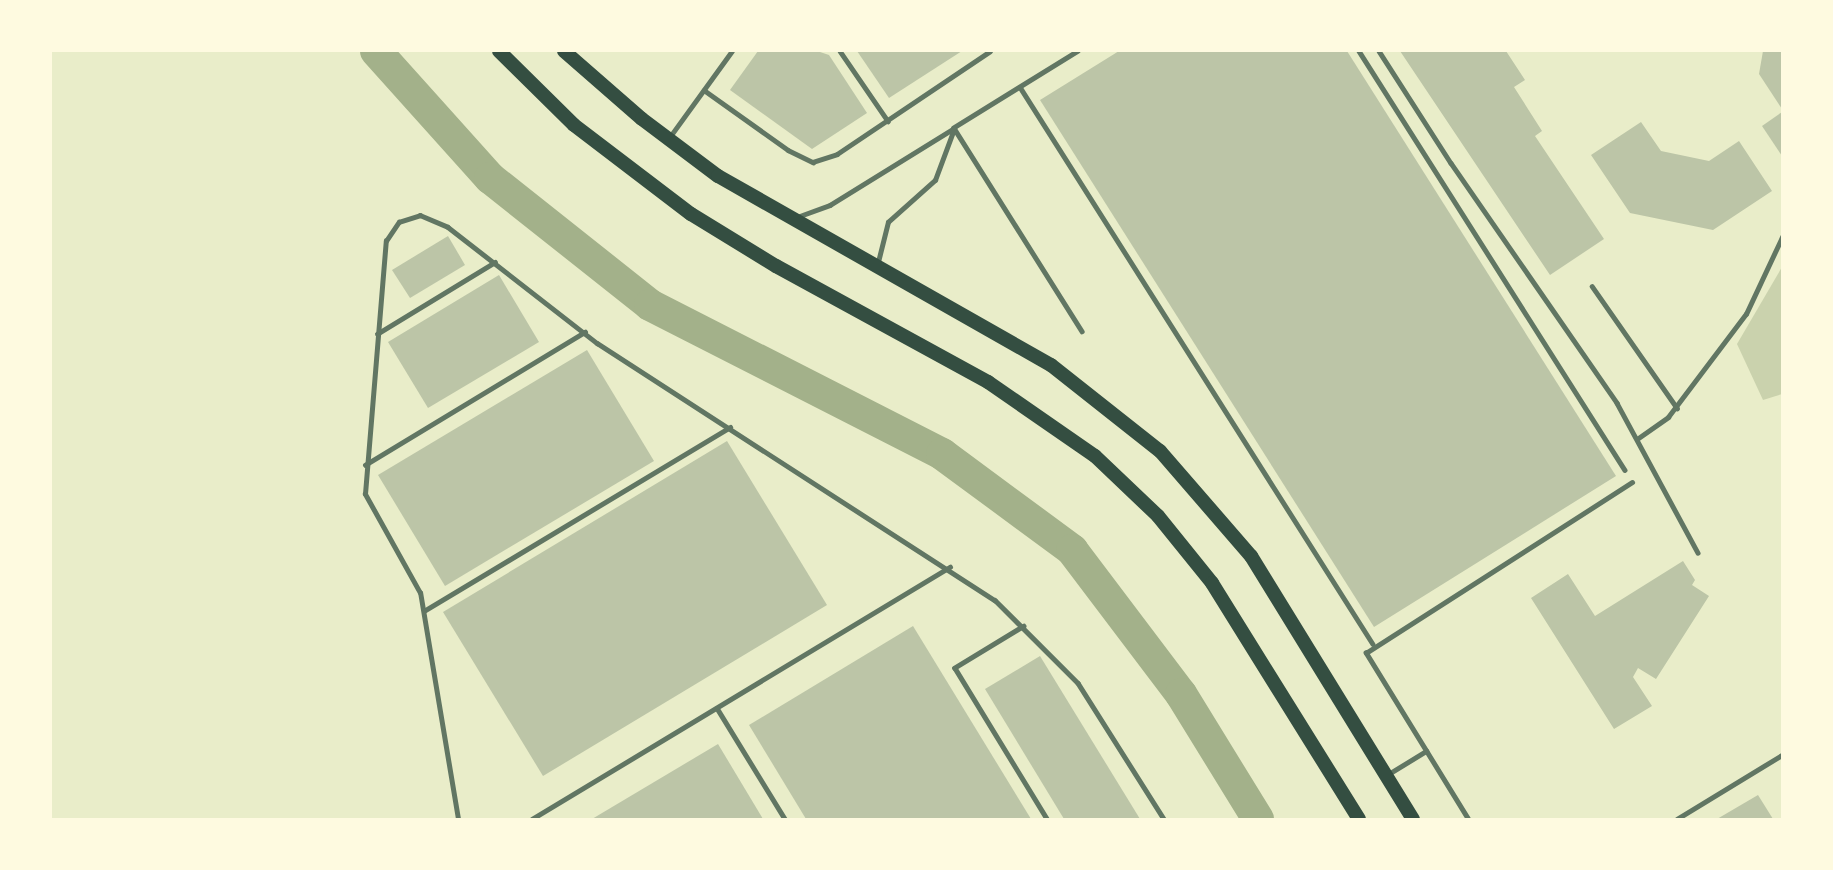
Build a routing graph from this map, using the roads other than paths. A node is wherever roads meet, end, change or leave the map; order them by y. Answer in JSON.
{"nodes":[{"id":1,"x":499,"y":51,"type":"edge"},
{"id":2,"x":564,"y":51,"type":"edge"},
{"id":3,"x":732,"y":51,"type":"edge"},
{"id":4,"x":840,"y":51,"type":"edge"},
{"id":5,"x":990,"y":51,"type":"edge"},
{"id":6,"x":1078,"y":51,"type":"edge"},
{"id":7,"x":1359,"y":51,"type":"edge"},
{"id":8,"x":1379,"y":51,"type":"edge"},
{"id":9,"x":1020,"y":87,"type":"junction"},
{"id":10,"x":704,"y":90,"type":"junction"},
{"id":11,"x":888,"y":121,"type":"junction"},
{"id":12,"x":954,"y":128,"type":"junction"},
{"id":13,"x":668,"y":139,"type":"junction"},
{"id":14,"x":786,"y":218,"type":"junction"},
{"id":15,"x":1782,"y":237,"type":"edge"},
{"id":16,"x":495,"y":262,"type":"junction"},
{"id":17,"x":876,"y":268,"type":"junction"},
{"id":18,"x":1592,"y":286,"type":"dead end"},
{"id":19,"x":1082,"y":331,"type":"dead end"},
{"id":20,"x":585,"y":332,"type":"junction"},
{"id":21,"x":377,"y":334,"type":"junction"},
{"id":22,"x":1676,"y":408,"type":"junction"},
{"id":23,"x":730,"y":427,"type":"junction"},
{"id":24,"x":1637,"y":439,"type":"junction"},
{"id":25,"x":366,"y":464,"type":"junction"},
{"id":26,"x":1625,"y":470,"type":"dead end"},
{"id":27,"x":1632,"y":482,"type":"dead end"},
{"id":28,"x":1698,"y":553,"type":"dead end"},
{"id":29,"x":950,"y":568,"type":"junction"},
{"id":30,"x":424,"y":611,"type":"junction"},
{"id":31,"x":1024,"y":626,"type":"junction"},
{"id":32,"x":1373,"y":644,"type":"junction"},
{"id":33,"x":717,"y":708,"type":"junction"},
{"id":34,"x":1426,"y":751,"type":"junction"},
{"id":35,"x":1782,"y":755,"type":"edge"},
{"id":36,"x":1387,"y":775,"type":"junction"},
{"id":37,"x":458,"y":819,"type":"edge"},
{"id":38,"x":532,"y":819,"type":"edge"},
{"id":39,"x":785,"y":819,"type":"edge"},
{"id":40,"x":1048,"y":819,"type":"edge"},
{"id":41,"x":1164,"y":819,"type":"edge"},
{"id":42,"x":1359,"y":819,"type":"edge"},
{"id":43,"x":1413,"y":819,"type":"edge"},
{"id":44,"x":1468,"y":819,"type":"edge"},
{"id":45,"x":1677,"y":819,"type":"edge"}],
"edges":[{"from":1,"to":42,"type":"main road"},
{"from":2,"to":13,"type":"main road"},
{"from":3,"to":10,"type":"lane"},
{"from":4,"to":11,"type":"lane"},
{"from":5,"to":11,"type":"lane"},
{"from":6,"to":9,"type":"lane"},
{"from":7,"to":26,"type":"lane"},
{"from":8,"to":24,"type":"lane"},
{"from":9,"to":12,"type":"lane"},
{"from":9,"to":32,"type":"lane"},
{"from":10,"to":11,"type":"lane"},
{"from":10,"to":13,"type":"lane"},
{"from":12,"to":14,"type":"lane"},
{"from":12,"to":17,"type":"lane"},
{"from":12,"to":19,"type":"lane"},
{"from":13,"to":14,"type":"main road"},
{"from":14,"to":17,"type":"main road"},
{"from":15,"to":22,"type":"lane"},
{"from":16,"to":20,"type":"lane"},
{"from":16,"to":21,"type":"lane"},
{"from":16,"to":21,"type":"lane"},
{"from":17,"to":36,"type":"main road"},
{"from":18,"to":22,"type":"lane"},
{"from":20,"to":23,"type":"lane"},
{"from":20,"to":25,"type":"lane"},
{"from":21,"to":25,"type":"lane"},
{"from":22,"to":24,"type":"lane"},
{"from":23,"to":29,"type":"lane"},
{"from":23,"to":30,"type":"lane"},
{"from":24,"to":28,"type":"lane"},
{"from":25,"to":30,"type":"lane"},
{"from":27,"to":32,"type":"lane"},
{"from":29,"to":31,"type":"lane"},
{"from":29,"to":33,"type":"lane"},
{"from":30,"to":37,"type":"lane"},
{"from":31,"to":40,"type":"lane"},
{"from":31,"to":41,"type":"lane"},
{"from":32,"to":34,"type":"lane"},
{"from":33,"to":38,"type":"lane"},
{"from":33,"to":39,"type":"lane"},
{"from":34,"to":36,"type":"lane"},
{"from":34,"to":44,"type":"lane"},
{"from":35,"to":45,"type":"lane"},
{"from":36,"to":43,"type":"main road"}]}
